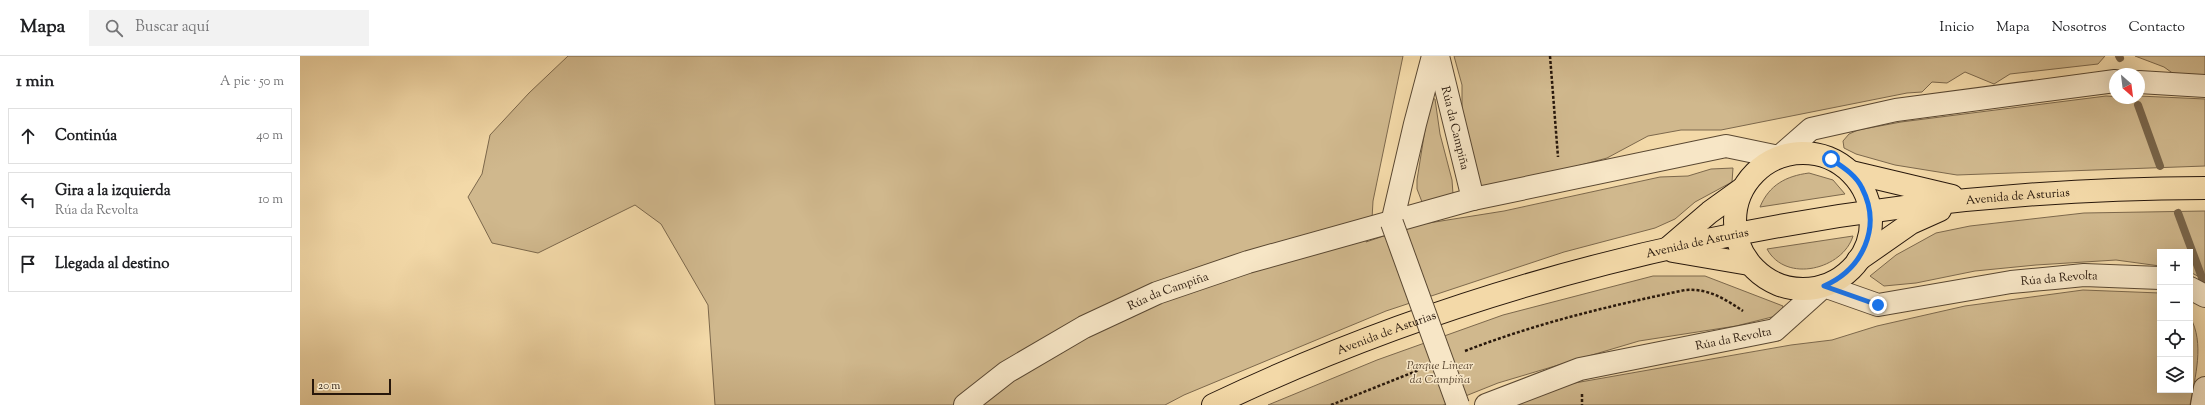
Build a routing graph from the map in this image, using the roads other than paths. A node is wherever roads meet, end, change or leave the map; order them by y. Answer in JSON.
{"nodes":[{"id":1,"x":1433,"y":56,"type":"edge"},
{"id":2,"x":1438,"y":56,"type":"edge"},
{"id":3,"x":2109,"y":82,"type":"edge"},
{"id":4,"x":2145,"y":82,"type":"edge"},
{"id":5,"x":2205,"y":86,"type":"edge"},
{"id":6,"x":1779,"y":156,"type":"junction"},
{"id":7,"x":1851,"y":172,"type":"junction"},
{"id":8,"x":2205,"y":188,"type":"edge"},
{"id":9,"x":1742,"y":189,"type":"junction"},
{"id":10,"x":1473,"y":199,"type":"junction"},
{"id":11,"x":1965,"y":199,"type":"junction"},
{"id":12,"x":1870,"y":212,"type":"junction"},
{"id":13,"x":1392,"y":223,"type":"junction"},
{"id":14,"x":1736,"y":234,"type":"junction"},
{"id":15,"x":1666,"y":250,"type":"junction"},
{"id":16,"x":1858,"y":260,"type":"junction"},
{"id":17,"x":1750,"y":264,"type":"junction"},
{"id":18,"x":2157,"y":278,"type":"edge"},
{"id":19,"x":1824,"y":286,"type":"junction"},
{"id":20,"x":2193,"y":290,"type":"edge"},
{"id":21,"x":2205,"y":296,"type":"edge"},
{"id":22,"x":2205,"y":388,"type":"edge"},
{"id":23,"x":964,"y":405,"type":"edge"},
{"id":24,"x":1213,"y":405,"type":"edge"},
{"id":25,"x":1458,"y":405,"type":"edge"},
{"id":26,"x":1486,"y":405,"type":"edge"},
{"id":27,"x":2202,"y":405,"type":"edge"}],
"edges":[{"from":1,"to":13,"type":"street","name":"Rúa da Campiña"},
{"from":2,"to":10,"type":"street","name":"Rúa da Campiña"},
{"from":3,"to":6,"type":"street"},
{"from":4,"to":5,"type":"street"},
{"from":6,"to":7,"type":"main road"},
{"from":6,"to":9,"type":"main road"},
{"from":6,"to":10,"type":"street"},
{"from":7,"to":11,"type":"main road"},
{"from":7,"to":12,"type":"main road"},
{"from":8,"to":11,"type":"main road","name":"Avenida de Asturias"},
{"from":9,"to":14,"type":"main road"},
{"from":9,"to":15,"type":"main road"},
{"from":10,"to":13,"type":"street"},
{"from":11,"to":12,"type":"main road","name":"Avenida de Asturias"},
{"from":11,"to":16,"type":"main road"},
{"from":12,"to":14,"type":"main road","name":"Avenida de Asturias"},
{"from":12,"to":16,"type":"main road"},
{"from":13,"to":23,"type":"street","name":"Rúa da Campiña"},
{"from":13,"to":25,"type":"street","bridge":true},
{"from":14,"to":15,"type":"main road","name":"Avenida de Asturias"},
{"from":14,"to":17,"type":"main road"},
{"from":15,"to":17,"type":"main road"},
{"from":15,"to":24,"type":"main road","name":"Avenida de Asturias"},
{"from":16,"to":19,"type":"main road"},
{"from":17,"to":19,"type":"main road"},
{"from":18,"to":19,"type":"street","name":"Rúa da Revolta"},
{"from":19,"to":26,"type":"street","name":"Rúa da Revolta"},
{"from":20,"to":21,"type":"street"},
{"from":22,"to":27,"type":"street"}]}
